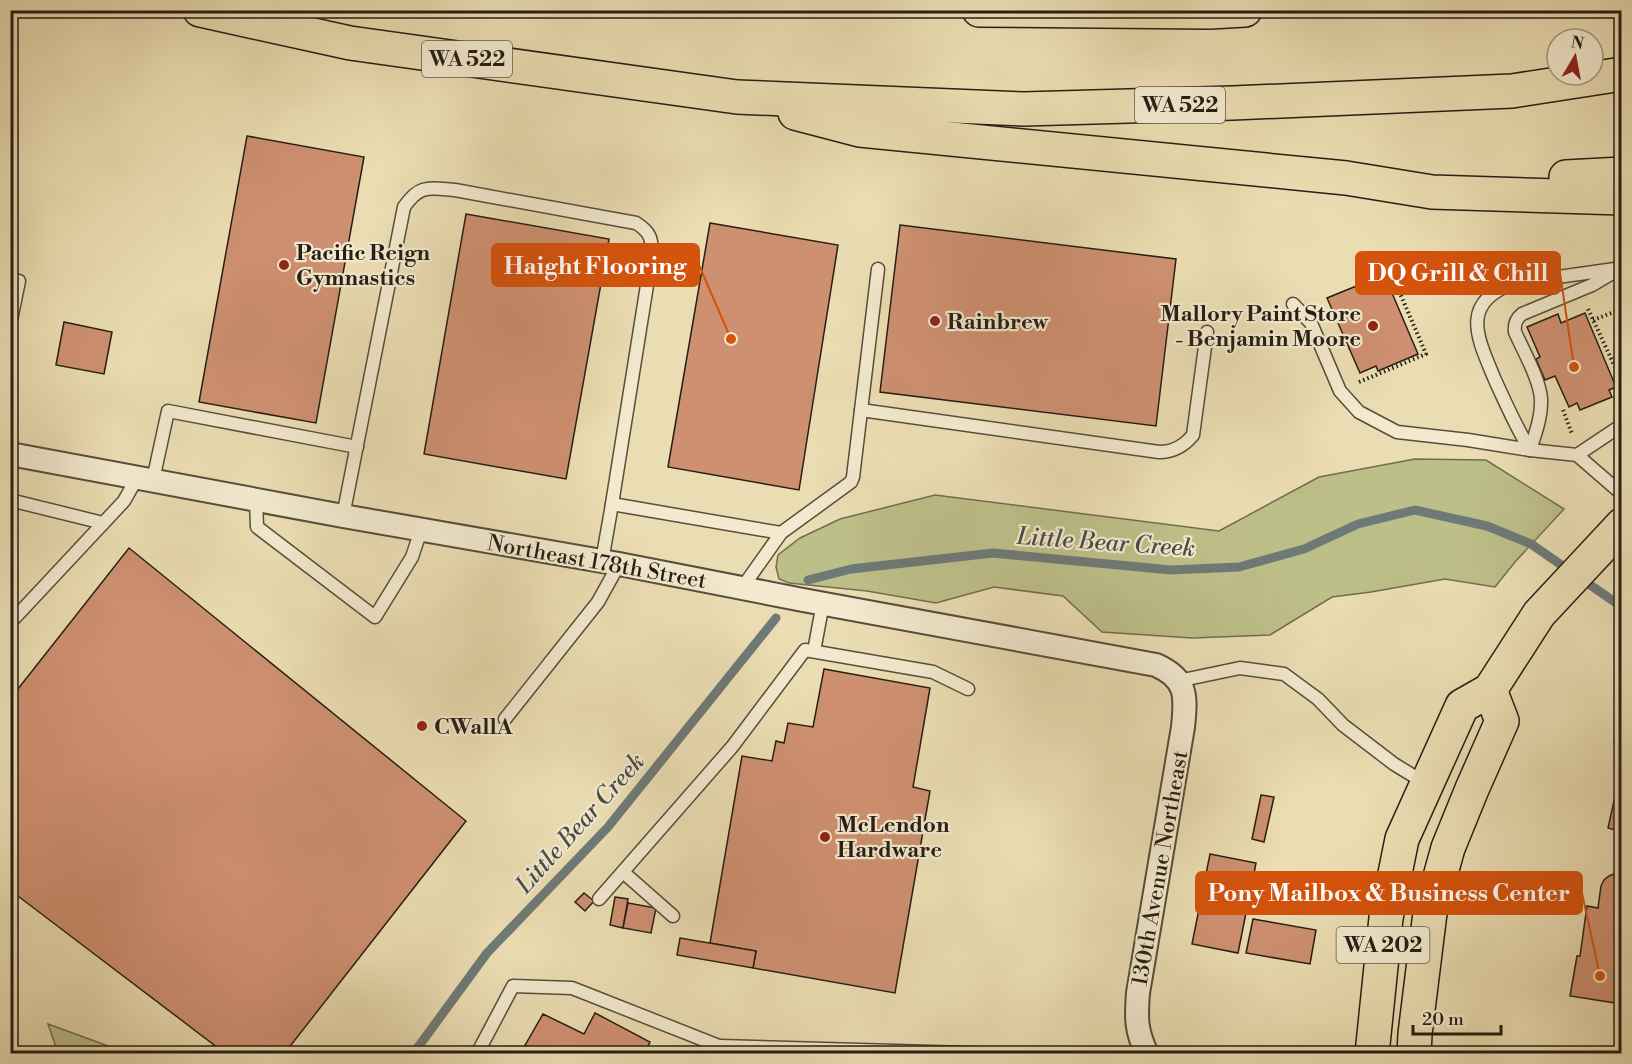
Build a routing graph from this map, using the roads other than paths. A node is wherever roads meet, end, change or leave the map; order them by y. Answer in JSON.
{"nodes":[{"id":1,"x":200,"y":10,"type":"edge"},
{"id":2,"x":979,"y":10,"type":"edge"},
{"id":3,"x":1245,"y":10,"type":"edge"},
{"id":4,"x":1622,"y":74,"type":"edge"},
{"id":5,"x":737,"y":97,"type":"junction"},
{"id":6,"x":1622,"y":174,"type":"edge"},
{"id":7,"x":1346,"y":178,"type":"junction"},
{"id":8,"x":1622,"y":198,"type":"edge"},
{"id":9,"x":1621,"y":268,"type":"edge"},
{"id":10,"x":878,"y":269,"type":"dead end"},
{"id":11,"x":10,"y":280,"type":"edge"},
{"id":12,"x":1293,"y":304,"type":"dead end"},
{"id":13,"x":10,"y":325,"type":"edge"},
{"id":14,"x":1207,"y":332,"type":"dead end"},
{"id":15,"x":861,"y":410,"type":"junction"},
{"id":16,"x":1622,"y":425,"type":"edge"},
{"id":17,"x":357,"y":447,"type":"junction"},
{"id":18,"x":1530,"y":450,"type":"junction"},
{"id":19,"x":10,"y":454,"type":"edge"},
{"id":20,"x":1576,"y":455,"type":"junction"},
{"id":21,"x":145,"y":479,"type":"junction"},
{"id":22,"x":1622,"y":494,"type":"edge"},
{"id":23,"x":10,"y":500,"type":"edge"},
{"id":24,"x":256,"y":500,"type":"junction"},
{"id":25,"x":612,"y":504,"type":"junction"},
{"id":26,"x":343,"y":516,"type":"junction"},
{"id":27,"x":103,"y":523,"type":"junction"},
{"id":28,"x":420,"y":530,"type":"junction"},
{"id":29,"x":1616,"y":531,"type":"edge"},
{"id":30,"x":781,"y":533,"type":"junction"},
{"id":31,"x":610,"y":562,"type":"junction"},
{"id":32,"x":742,"y":588,"type":"junction"},
{"id":33,"x":823,"y":603,"type":"junction"},
{"id":34,"x":10,"y":622,"type":"edge"},
{"id":35,"x":814,"y":651,"type":"junction"},
{"id":36,"x":1178,"y":681,"type":"junction"},
{"id":37,"x":969,"y":689,"type":"dead end"},
{"id":38,"x":1490,"y":690,"type":"junction"},
{"id":39,"x":505,"y":719,"type":"dead end"},
{"id":40,"x":1426,"y":783,"type":"junction"},
{"id":41,"x":623,"y":872,"type":"junction"},
{"id":42,"x":599,"y":899,"type":"dead end"},
{"id":43,"x":673,"y":916,"type":"dead end"},
{"id":44,"x":717,"y":1050,"type":"edge"},
{"id":45,"x":477,"y":1053,"type":"edge"},
{"id":46,"x":1003,"y":1053,"type":"edge"},
{"id":47,"x":1147,"y":1053,"type":"edge"},
{"id":48,"x":1372,"y":1053,"type":"edge"},
{"id":49,"x":1414,"y":1053,"type":"edge"}],
"edges":[{"from":1,"to":5,"type":"main road","number":"WA 522"},
{"from":2,"to":3,"type":"main road"},
{"from":4,"to":5,"type":"main road","number":"WA 522"},
{"from":5,"to":7,"type":"main road"},
{"from":6,"to":7,"type":"main road"},
{"from":7,"to":8,"type":"main road"},
{"from":9,"to":18,"type":"lane"},
{"from":9,"to":18,"type":"lane"},
{"from":10,"to":15,"type":"lane"},
{"from":11,"to":13,"type":"lane"},
{"from":12,"to":18,"type":"lane"},
{"from":14,"to":15,"type":"lane"},
{"from":15,"to":30,"type":"lane"},
{"from":16,"to":20,"type":"lane"},
{"from":17,"to":21,"type":"lane"},
{"from":17,"to":25,"type":"lane"},
{"from":17,"to":26,"type":"lane"},
{"from":18,"to":20,"type":"lane"},
{"from":19,"to":21,"type":"street","name":"Northeast 178th Street"},
{"from":20,"to":22,"type":"lane"},
{"from":21,"to":24,"type":"street","name":"Northeast 178th Street"},
{"from":21,"to":27,"type":"lane"},
{"from":23,"to":27,"type":"lane"},
{"from":24,"to":26,"type":"street","name":"Northeast 178th Street"},
{"from":24,"to":28,"type":"lane"},
{"from":25,"to":30,"type":"lane"},
{"from":25,"to":31,"type":"lane"},
{"from":26,"to":28,"type":"street","name":"Northeast 178th Street"},
{"from":27,"to":34,"type":"lane"},
{"from":28,"to":31,"type":"street","name":"Northeast 178th Street"},
{"from":29,"to":38,"type":"main road","number":"WA 202"},
{"from":30,"to":32,"type":"lane"},
{"from":31,"to":32,"type":"street","name":"Northeast 178th Street"},
{"from":31,"to":39,"type":"lane"},
{"from":32,"to":33,"type":"street","name":"Northeast 178th Street"},
{"from":33,"to":35,"type":"lane"},
{"from":33,"to":36,"type":"street","name":"Northeast 178th Street"},
{"from":35,"to":37,"type":"lane"},
{"from":35,"to":41,"type":"lane"},
{"from":36,"to":40,"type":"lane"},
{"from":36,"to":47,"type":"street","name":"130th Avenue Northeast"},
{"from":38,"to":40,"type":"main road","number":"WA 202"},
{"from":38,"to":49,"type":"main road","number":"WA 202"},
{"from":40,"to":48,"type":"main road","number":"WA 202"},
{"from":41,"to":42,"type":"lane"},
{"from":41,"to":43,"type":"lane"},
{"from":44,"to":45,"type":"lane"},
{"from":44,"to":46,"type":"lane"}]}
